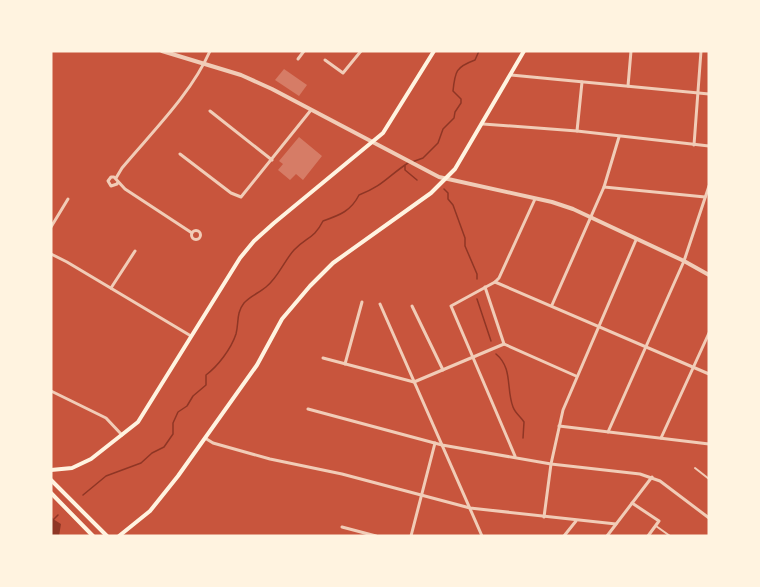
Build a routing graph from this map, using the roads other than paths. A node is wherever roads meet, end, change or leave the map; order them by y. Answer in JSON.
{"nodes":[{"id":1,"x":162,"y":51,"type":"edge"},
{"id":2,"x":210,"y":51,"type":"edge"},
{"id":3,"x":304,"y":51,"type":"edge"},
{"id":4,"x":361,"y":51,"type":"edge"},
{"id":5,"x":434,"y":51,"type":"edge"},
{"id":6,"x":525,"y":51,"type":"edge"},
{"id":7,"x":631,"y":51,"type":"edge"},
{"id":8,"x":701,"y":51,"type":"edge"},
{"id":9,"x":298,"y":59,"type":"dead end"},
{"id":10,"x":325,"y":60,"type":"dead end"},
{"id":11,"x":205,"y":63,"type":"junction"},
{"id":12,"x":511,"y":75,"type":"junction"},
{"id":13,"x":582,"y":82,"type":"junction"},
{"id":14,"x":628,"y":86,"type":"junction"},
{"id":15,"x":699,"y":93,"type":"junction"},
{"id":16,"x":709,"y":93,"type":"edge"},
{"id":17,"x":312,"y":110,"type":"junction"},
{"id":18,"x":210,"y":111,"type":"dead end"},
{"id":19,"x":483,"y":124,"type":"junction"},
{"id":20,"x":577,"y":131,"type":"junction"},
{"id":21,"x":619,"y":137,"type":"junction"},
{"id":22,"x":372,"y":143,"type":"junction"},
{"id":23,"x":694,"y":145,"type":"junction"},
{"id":24,"x":709,"y":146,"type":"edge"},
{"id":25,"x":180,"y":154,"type":"dead end"},
{"id":26,"x":272,"y":160,"type":"junction"},
{"id":27,"x":447,"y":179,"type":"junction"},
{"id":28,"x":709,"y":186,"type":"edge"},
{"id":29,"x":604,"y":187,"type":"junction"},
{"id":30,"x":705,"y":197,"type":"junction"},
{"id":31,"x":68,"y":199,"type":"dead end"},
{"id":32,"x":535,"y":199,"type":"junction"},
{"id":33,"x":591,"y":217,"type":"junction"},
{"id":34,"x":51,"y":227,"type":"edge"},
{"id":35,"x":192,"y":233,"type":"dead end"},
{"id":36,"x":636,"y":240,"type":"junction"},
{"id":37,"x":135,"y":251,"type":"dead end"},
{"id":38,"x":51,"y":255,"type":"edge"},
{"id":39,"x":684,"y":261,"type":"junction"},
{"id":40,"x":709,"y":275,"type":"edge"},
{"id":41,"x":495,"y":282,"type":"junction"},
{"id":42,"x":485,"y":287,"type":"junction"},
{"id":43,"x":111,"y":288,"type":"junction"},
{"id":44,"x":362,"y":302,"type":"dead end"},
{"id":45,"x":380,"y":304,"type":"dead end"},
{"id":46,"x":412,"y":306,"type":"dead end"},
{"id":47,"x":552,"y":306,"type":"junction"},
{"id":48,"x":598,"y":325,"type":"junction"},
{"id":49,"x":709,"y":333,"type":"edge"},
{"id":50,"x":191,"y":336,"type":"junction"},
{"id":51,"x":504,"y":344,"type":"junction"},
{"id":52,"x":645,"y":345,"type":"junction"},
{"id":53,"x":472,"y":357,"type":"junction"},
{"id":54,"x":323,"y":358,"type":"dead end"},
{"id":55,"x":345,"y":364,"type":"junction"},
{"id":56,"x":694,"y":368,"type":"junction"},
{"id":57,"x":443,"y":370,"type":"junction"},
{"id":58,"x":709,"y":374,"type":"edge"},
{"id":59,"x":576,"y":376,"type":"junction"},
{"id":60,"x":414,"y":382,"type":"junction"},
{"id":61,"x":51,"y":390,"type":"edge"},
{"id":62,"x":308,"y":409,"type":"dead end"},
{"id":63,"x":559,"y":426,"type":"junction"},
{"id":64,"x":608,"y":432,"type":"junction"},
{"id":65,"x":123,"y":436,"type":"junction"},
{"id":66,"x":205,"y":438,"type":"junction"},
{"id":67,"x":661,"y":438,"type":"junction"},
{"id":68,"x":435,"y":443,"type":"junction"},
{"id":69,"x":709,"y":444,"type":"edge"},
{"id":70,"x":442,"y":445,"type":"junction"},
{"id":71,"x":515,"y":456,"type":"junction"},
{"id":72,"x":551,"y":464,"type":"junction"},
{"id":73,"x":695,"y":468,"type":"dead end"},
{"id":74,"x":51,"y":470,"type":"edge"},
{"id":75,"x":652,"y":477,"type":"junction"},
{"id":76,"x":709,"y":479,"type":"edge"},
{"id":77,"x":51,"y":480,"type":"edge"},
{"id":78,"x":51,"y":493,"type":"edge"},
{"id":79,"x":422,"y":495,"type":"junction"},
{"id":80,"x":632,"y":503,"type":"junction"},
{"id":81,"x":470,"y":508,"type":"junction"},
{"id":82,"x":544,"y":517,"type":"junction"},
{"id":83,"x":709,"y":518,"type":"edge"},
{"id":84,"x":576,"y":520,"type":"junction"},
{"id":85,"x":616,"y":525,"type":"junction"},
{"id":86,"x":656,"y":526,"type":"junction"},
{"id":87,"x":342,"y":527,"type":"dead end"},
{"id":88,"x":93,"y":536,"type":"edge"},
{"id":89,"x":107,"y":536,"type":"edge"},
{"id":90,"x":119,"y":536,"type":"edge"},
{"id":91,"x":376,"y":536,"type":"edge"},
{"id":92,"x":411,"y":536,"type":"edge"},
{"id":93,"x":482,"y":536,"type":"edge"},
{"id":94,"x":564,"y":536,"type":"edge"},
{"id":95,"x":607,"y":536,"type":"edge"},
{"id":96,"x":648,"y":536,"type":"edge"},
{"id":97,"x":670,"y":536,"type":"edge"}],
"edges":[{"from":1,"to":11,"type":"street"},
{"from":2,"to":11,"type":"street"},
{"from":3,"to":9,"type":"street"},
{"from":4,"to":10,"type":"street"},
{"from":5,"to":22,"type":"main road"},
{"from":6,"to":12,"type":"main road"},
{"from":7,"to":14,"type":"street"},
{"from":8,"to":15,"type":"street"},
{"from":11,"to":17,"type":"street"},
{"from":11,"to":35,"type":"street"},
{"from":12,"to":13,"type":"street"},
{"from":12,"to":19,"type":"main road"},
{"from":13,"to":14,"type":"street"},
{"from":13,"to":20,"type":"street"},
{"from":14,"to":15,"type":"street"},
{"from":15,"to":16,"type":"street"},
{"from":15,"to":23,"type":"street"},
{"from":17,"to":22,"type":"street"},
{"from":17,"to":26,"type":"street"},
{"from":18,"to":26,"type":"street"},
{"from":19,"to":20,"type":"street"},
{"from":19,"to":27,"type":"main road"},
{"from":20,"to":21,"type":"street"},
{"from":21,"to":23,"type":"street"},
{"from":21,"to":29,"type":"street"},
{"from":22,"to":27,"type":"street"},
{"from":22,"to":50,"type":"main road"},
{"from":23,"to":24,"type":"street"},
{"from":25,"to":26,"type":"street"},
{"from":27,"to":32,"type":"street"},
{"from":27,"to":66,"type":"main road"},
{"from":28,"to":30,"type":"street"},
{"from":29,"to":30,"type":"street"},
{"from":29,"to":33,"type":"street"},
{"from":30,"to":39,"type":"street"},
{"from":31,"to":34,"type":"street"},
{"from":32,"to":33,"type":"street"},
{"from":32,"to":41,"type":"street"},
{"from":33,"to":36,"type":"street"},
{"from":33,"to":47,"type":"street"},
{"from":36,"to":39,"type":"street"},
{"from":36,"to":48,"type":"street"},
{"from":37,"to":43,"type":"street"},
{"from":38,"to":43,"type":"street"},
{"from":39,"to":40,"type":"street"},
{"from":39,"to":52,"type":"street"},
{"from":41,"to":42,"type":"street"},
{"from":41,"to":47,"type":"street"},
{"from":42,"to":51,"type":"street"},
{"from":42,"to":53,"type":"street"},
{"from":43,"to":50,"type":"street"},
{"from":44,"to":55,"type":"street"},
{"from":45,"to":60,"type":"street"},
{"from":46,"to":57,"type":"street"},
{"from":47,"to":48,"type":"street"},
{"from":48,"to":52,"type":"street"},
{"from":48,"to":59,"type":"street"},
{"from":49,"to":56,"type":"street"},
{"from":50,"to":65,"type":"main road"},
{"from":51,"to":53,"type":"street"},
{"from":51,"to":59,"type":"street"},
{"from":52,"to":56,"type":"street"},
{"from":52,"to":64,"type":"street"},
{"from":53,"to":57,"type":"street"},
{"from":53,"to":71,"type":"street"},
{"from":54,"to":55,"type":"street"},
{"from":55,"to":60,"type":"street"},
{"from":56,"to":58,"type":"street"},
{"from":56,"to":67,"type":"street"},
{"from":57,"to":60,"type":"street"},
{"from":59,"to":63,"type":"street"},
{"from":60,"to":70,"type":"street"},
{"from":61,"to":65,"type":"street"},
{"from":62,"to":68,"type":"street"},
{"from":63,"to":64,"type":"street"},
{"from":63,"to":72,"type":"street"},
{"from":64,"to":67,"type":"street"},
{"from":65,"to":74,"type":"main road"},
{"from":66,"to":79,"type":"street"},
{"from":66,"to":90,"type":"main road"},
{"from":67,"to":69,"type":"street"},
{"from":68,"to":70,"type":"street"},
{"from":68,"to":79,"type":"street"},
{"from":70,"to":71,"type":"street"},
{"from":70,"to":81,"type":"street"},
{"from":71,"to":72,"type":"street"},
{"from":72,"to":75,"type":"street"},
{"from":72,"to":82,"type":"street"},
{"from":73,"to":76,"type":"street"},
{"from":75,"to":80,"type":"street"},
{"from":75,"to":83,"type":"street"},
{"from":77,"to":89,"type":"main road"},
{"from":78,"to":88,"type":"main road"},
{"from":79,"to":81,"type":"street"},
{"from":79,"to":92,"type":"street"},
{"from":80,"to":85,"type":"street"},
{"from":80,"to":86,"type":"street"},
{"from":81,"to":82,"type":"street"},
{"from":81,"to":93,"type":"street"},
{"from":82,"to":84,"type":"street"},
{"from":84,"to":85,"type":"street"},
{"from":84,"to":94,"type":"street"},
{"from":85,"to":95,"type":"street"},
{"from":86,"to":96,"type":"street"},
{"from":86,"to":97,"type":"street"},
{"from":87,"to":91,"type":"street"}]}
